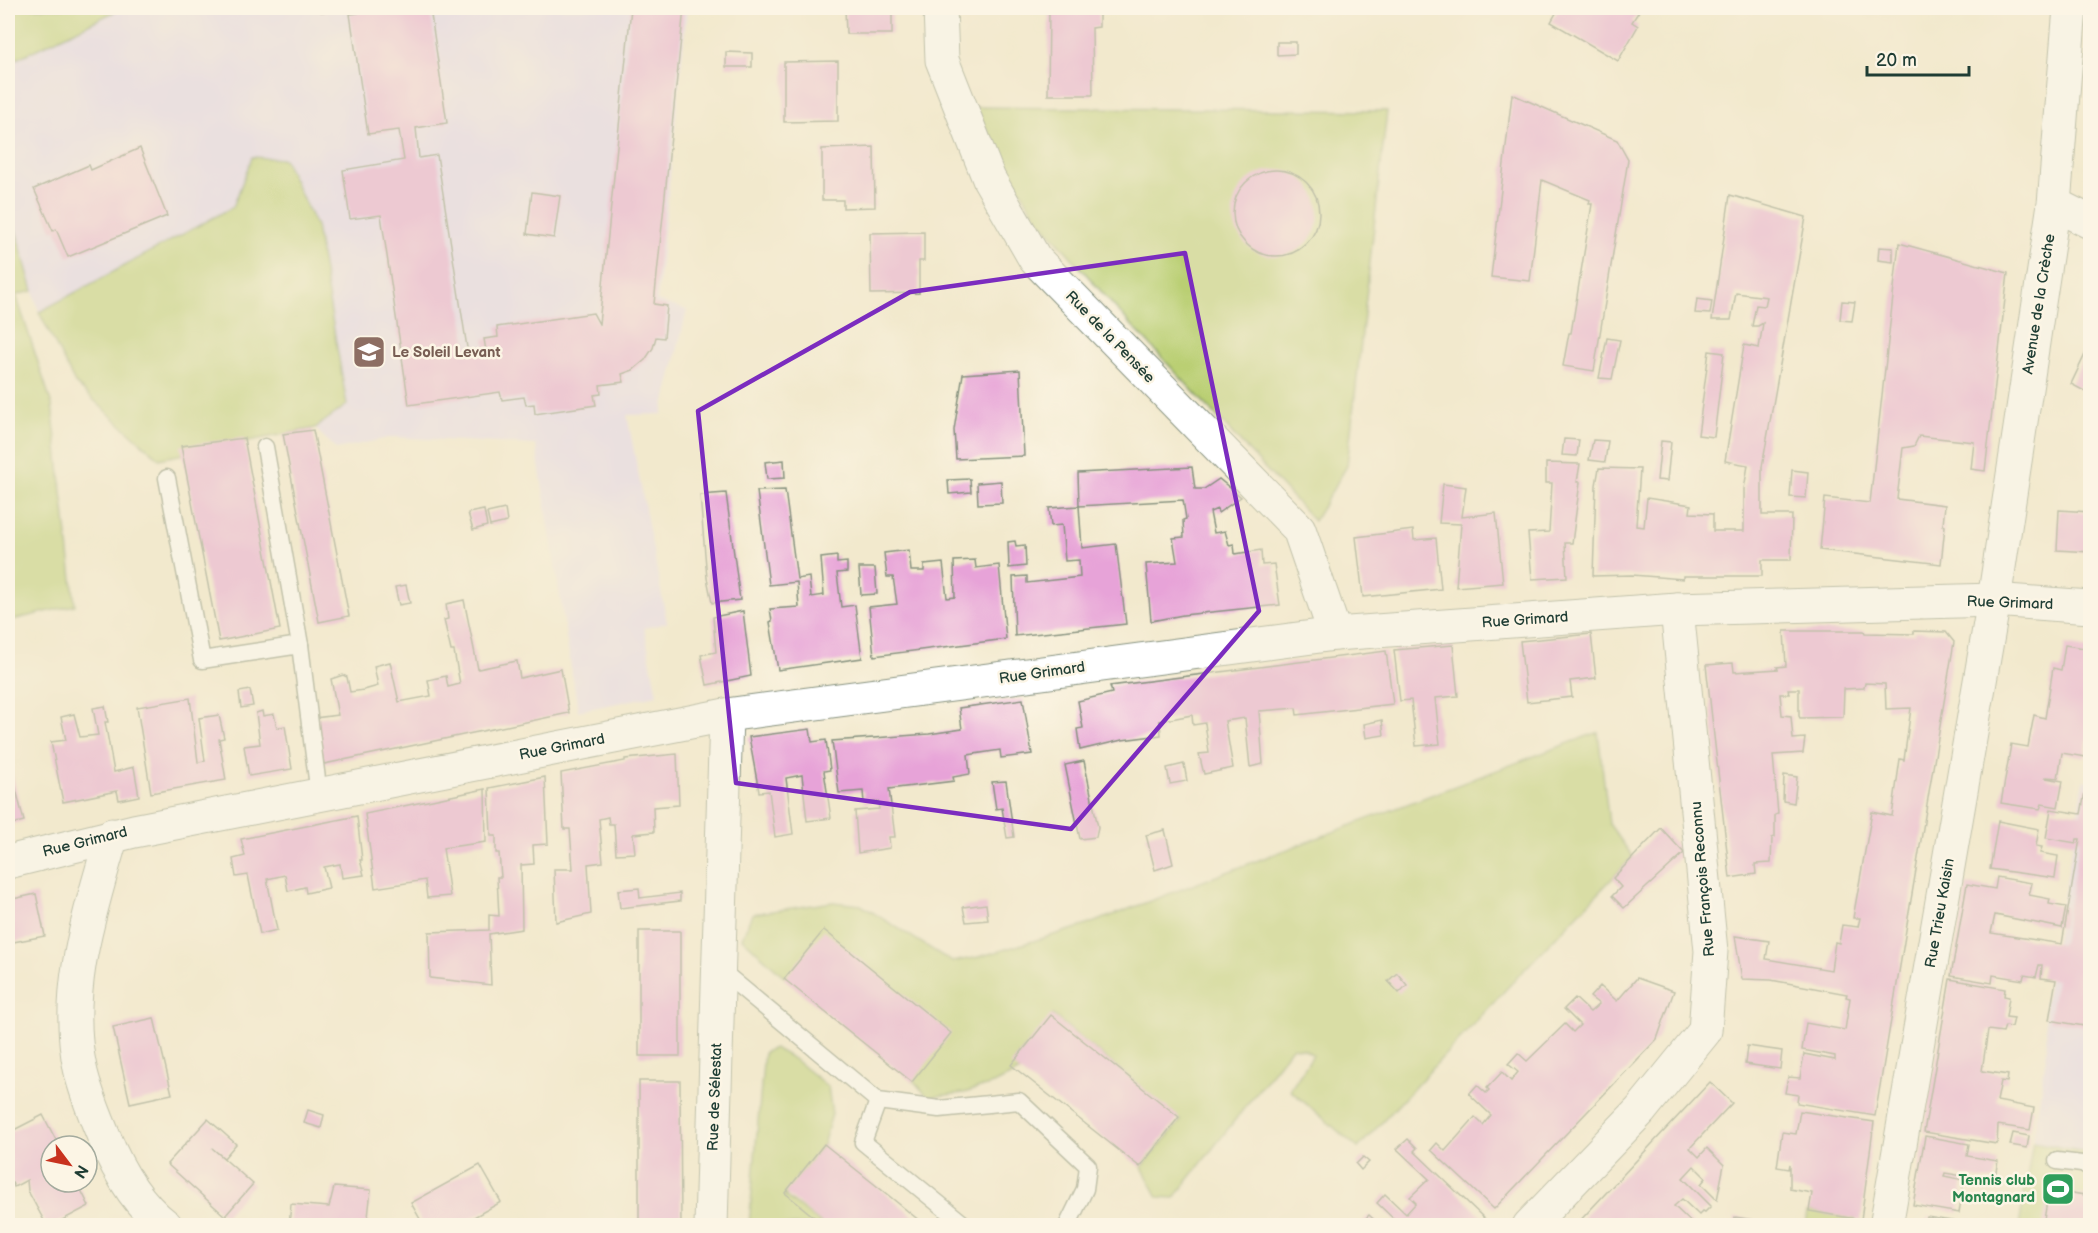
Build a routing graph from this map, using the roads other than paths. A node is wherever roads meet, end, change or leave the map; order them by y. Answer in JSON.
{"nodes":[{"id":1,"x":940,"y":8,"type":"edge"},
{"id":2,"x":2070,"y":8,"type":"edge"},
{"id":3,"x":2054,"y":204,"type":"junction"},
{"id":4,"x":2091,"y":222,"type":"edge"},
{"id":5,"x":265,"y":447,"type":"dead end"},
{"id":6,"x":167,"y":478,"type":"dead end"},
{"id":7,"x":1994,"y":600,"type":"junction"},
{"id":8,"x":2091,"y":607,"type":"edge"},
{"id":9,"x":1677,"y":609,"type":"junction"},
{"id":10,"x":1335,"y":634,"type":"junction"},
{"id":11,"x":300,"y":645,"type":"junction"},
{"id":12,"x":726,"y":716,"type":"junction"},
{"id":13,"x":319,"y":795,"type":"junction"},
{"id":14,"x":112,"y":835,"type":"junction"},
{"id":15,"x":8,"y":862,"type":"edge"},
{"id":16,"x":719,"y":969,"type":"junction"},
{"id":17,"x":878,"y":1101,"type":"junction"},
{"id":18,"x":2057,"y":1161,"type":"dead end"},
{"id":19,"x":2091,"y":1165,"type":"edge"},
{"id":20,"x":152,"y":1221,"type":"edge"},
{"id":21,"x":711,"y":1226,"type":"edge"},
{"id":22,"x":966,"y":1226,"type":"edge"},
{"id":23,"x":1067,"y":1226,"type":"edge"},
{"id":24,"x":1529,"y":1226,"type":"edge"},
{"id":25,"x":1886,"y":1226,"type":"edge"}],
"edges":[{"from":1,"to":10,"type":"street","name":"Rue de la Pensée"},
{"from":2,"to":3,"type":"street","name":"Avenue de la Crèche"},
{"from":3,"to":4,"type":"street"},
{"from":3,"to":7,"type":"street","name":"Avenue de la Crèche"},
{"from":5,"to":11,"type":"lane"},
{"from":6,"to":11,"type":"lane"},
{"from":7,"to":8,"type":"street","name":"Rue Grimard"},
{"from":7,"to":9,"type":"street","name":"Rue Grimard"},
{"from":7,"to":25,"type":"street","name":"Rue Trieu Kaisin"},
{"from":9,"to":10,"type":"street","name":"Rue Grimard"},
{"from":9,"to":24,"type":"street","name":"Rue François Reconnu"},
{"from":10,"to":12,"type":"street","name":"Rue Grimard"},
{"from":11,"to":13,"type":"lane"},
{"from":12,"to":13,"type":"street","name":"Rue Grimard"},
{"from":12,"to":16,"type":"street","name":"Rue de Sélestat"},
{"from":13,"to":14,"type":"street","name":"Rue Grimard"},
{"from":14,"to":15,"type":"street","name":"Rue Grimard"},
{"from":14,"to":20,"type":"street"},
{"from":16,"to":17,"type":"lane"},
{"from":16,"to":21,"type":"street","name":"Rue de Sélestat"},
{"from":17,"to":22,"type":"lane"},
{"from":17,"to":23,"type":"lane"},
{"from":18,"to":19,"type":"lane"}]}
